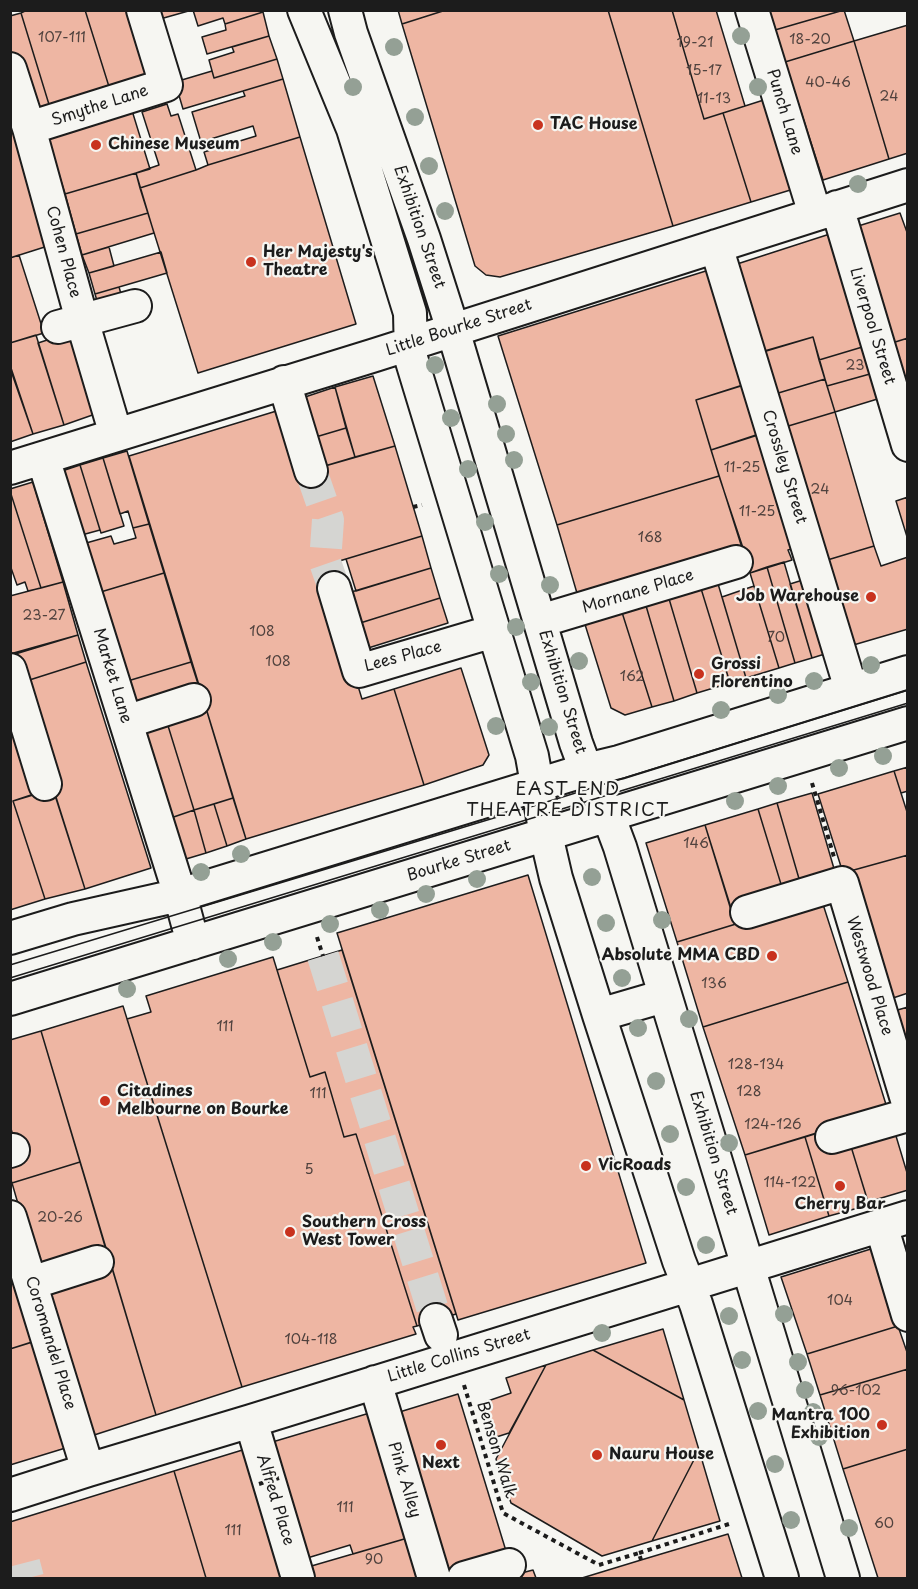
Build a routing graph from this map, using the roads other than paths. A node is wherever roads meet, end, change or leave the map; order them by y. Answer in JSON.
{"nodes":[{"id":1,"x":143,"y":10,"type":"edge"},
{"id":2,"x":304,"y":10,"type":"edge"},
{"id":3,"x":345,"y":10,"type":"edge"},
{"id":4,"x":752,"y":10,"type":"edge"},
{"id":5,"x":10,"y":69,"type":"edge"},
{"id":6,"x":29,"y":128,"type":"junction"},
{"id":7,"x":908,"y":185,"type":"edge"},
{"id":8,"x":826,"y":211,"type":"junction"},
{"id":9,"x":716,"y":246,"type":"junction"},
{"id":10,"x":135,"y":306,"type":"dead end"},
{"id":11,"x":70,"y":324,"type":"junction"},
{"id":12,"x":453,"y":330,"type":"junction"},
{"id":13,"x":411,"y":343,"type":"junction"},
{"id":14,"x":284,"y":382,"type":"junction"},
{"id":15,"x":116,"y":435,"type":"junction"},
{"id":16,"x":908,"y":445,"type":"edge"},
{"id":17,"x":43,"y":458,"type":"junction"},
{"id":18,"x":10,"y":468,"type":"edge"},
{"id":19,"x":311,"y":471,"type":"tunnel mouth"},
{"id":20,"x":514,"y":533,"type":"junction"},
{"id":21,"x":468,"y":547,"type":"junction"},
{"id":22,"x":736,"y":562,"type":"dead end"},
{"id":23,"x":334,"y":588,"type":"tunnel mouth"},
{"id":24,"x":540,"y":621,"type":"junction"},
{"id":25,"x":494,"y":631,"type":"junction"},
{"id":26,"x":10,"y":670,"type":"edge"},
{"id":27,"x":908,"y":672,"type":"edge"},
{"id":28,"x":851,"y":689,"type":"junction"},
{"id":29,"x":194,"y":700,"type":"dead end"},
{"id":30,"x":126,"y":722,"type":"junction"},
{"id":31,"x":908,"y":723,"type":"edge"},
{"id":32,"x":586,"y":770,"type":"junction"},
{"id":33,"x":45,"y":784,"type":"dead end"},
{"id":34,"x":538,"y":786,"type":"junction"},
{"id":35,"x":608,"y":815,"type":"junction"},
{"id":36,"x":546,"y":835,"type":"junction"},
{"id":37,"x":180,"y":895,"type":"junction"},
{"id":38,"x":747,"y":912,"type":"dead end"},
{"id":39,"x":10,"y":938,"type":"edge"},
{"id":40,"x":193,"y":943,"type":"junction"},
{"id":41,"x":664,"y":996,"type":"junction"},
{"id":42,"x":10,"y":999,"type":"edge"},
{"id":43,"x":598,"y":1015,"type":"junction"},
{"id":44,"x":908,"y":1103,"type":"edge"},
{"id":45,"x":908,"y":1115,"type":"edge"},
{"id":46,"x":832,"y":1137,"type":"dead end"},
{"id":47,"x":10,"y":1217,"type":"edge"},
{"id":48,"x":894,"y":1221,"type":"edge"},
{"id":49,"x":97,"y":1262,"type":"dead end"},
{"id":50,"x":747,"y":1267,"type":"junction"},
{"id":51,"x":31,"y":1283,"type":"junction"},
{"id":52,"x":689,"y":1285,"type":"junction"},
{"id":53,"x":908,"y":1315,"type":"edge"},
{"id":54,"x":375,"y":1382,"type":"junction"},
{"id":55,"x":251,"y":1421,"type":"junction"},
{"id":56,"x":88,"y":1470,"type":"junction"},
{"id":57,"x":10,"y":1495,"type":"edge"},
{"id":58,"x":509,"y":1565,"type":"dead end"},
{"id":59,"x":298,"y":1578,"type":"edge"},
{"id":60,"x":434,"y":1578,"type":"edge"},
{"id":61,"x":464,"y":1578,"type":"edge"},
{"id":62,"x":782,"y":1578,"type":"edge"},
{"id":63,"x":843,"y":1578,"type":"edge"}],
"edges":[{"from":1,"to":6,"type":"street","name":"Smythe Lane"},
{"from":2,"to":13,"type":"street","name":"Exhibition Street"},
{"from":3,"to":12,"type":"street","name":"Exhibition Street"},
{"from":4,"to":8,"type":"street","name":"Punch Lane"},
{"from":5,"to":6,"type":"street","name":"Cohen Place"},
{"from":6,"to":11,"type":"street","name":"Cohen Place"},
{"from":7,"to":8,"type":"street","name":"Little Bourke Street"},
{"from":8,"to":9,"type":"street","name":"Little Bourke Street"},
{"from":8,"to":16,"type":"street","name":"Liverpool Street"},
{"from":9,"to":12,"type":"street","name":"Little Bourke Street"},
{"from":9,"to":28,"type":"street","name":"Crossley Street"},
{"from":10,"to":11,"type":"street"},
{"from":11,"to":15,"type":"street","name":"Cohen Place"},
{"from":12,"to":13,"type":"street","name":"Little Bourke Street"},
{"from":12,"to":20,"type":"street","name":"Exhibition Street"},
{"from":13,"to":14,"type":"street","name":"Little Bourke Street"},
{"from":13,"to":21,"type":"street","name":"Exhibition Street"},
{"from":14,"to":15,"type":"street","name":"Little Bourke Street"},
{"from":14,"to":19,"type":"street"},
{"from":15,"to":17,"type":"street","name":"Little Bourke Street"},
{"from":17,"to":18,"type":"street","name":"Little Bourke Street"},
{"from":17,"to":30,"type":"street","name":"Market Lane"},
{"from":20,"to":21,"type":"street"},
{"from":20,"to":24,"type":"street","name":"Exhibition Street"},
{"from":21,"to":25,"type":"street","name":"Exhibition Street"},
{"from":22,"to":24,"type":"street","name":"Mornane Place"},
{"from":23,"to":25,"type":"street","name":"Lees Place"},
{"from":24,"to":32,"type":"street","name":"Exhibition Street"},
{"from":25,"to":34,"type":"street","name":"Exhibition Street"},
{"from":26,"to":33,"type":"street"},
{"from":27,"to":28,"type":"street"},
{"from":28,"to":32,"type":"street"},
{"from":29,"to":30,"type":"street"},
{"from":30,"to":37,"type":"street","name":"Market Lane"},
{"from":31,"to":35,"type":"street","name":"Bourke Street"},
{"from":32,"to":34,"type":"street"},
{"from":32,"to":35,"type":"street","name":"Exhibition Street"},
{"from":34,"to":36,"type":"street","name":"Exhibition Street"},
{"from":34,"to":37,"type":"street"},
{"from":35,"to":36,"type":"street","name":"Bourke Street"},
{"from":35,"to":41,"type":"street","name":"Exhibition Street"},
{"from":36,"to":40,"type":"street","name":"Bourke Street"},
{"from":36,"to":43,"type":"street","name":"Exhibition Street"},
{"from":37,"to":39,"type":"street"},
{"from":37,"to":40,"type":"street","name":"Market Lane"},
{"from":38,"to":44,"type":"street","name":"Westwood Place"},
{"from":40,"to":42,"type":"street","name":"Bourke Street"},
{"from":41,"to":43,"type":"street"},
{"from":41,"to":50,"type":"street","name":"Exhibition Street"},
{"from":43,"to":52,"type":"street","name":"Exhibition Street"},
{"from":45,"to":46,"type":"street"},
{"from":47,"to":51,"type":"street","name":"Coromandel Place"},
{"from":48,"to":50,"type":"street","name":"Little Collins Street"},
{"from":48,"to":53,"type":"street"},
{"from":49,"to":51,"type":"street"},
{"from":50,"to":52,"type":"street","name":"Little Collins Street"},
{"from":50,"to":63,"type":"street","name":"Exhibition Street"},
{"from":51,"to":56,"type":"street","name":"Coromandel Place"},
{"from":52,"to":54,"type":"street","name":"Little Collins Street"},
{"from":52,"to":62,"type":"street","name":"Exhibition Street"},
{"from":54,"to":55,"type":"street","name":"Little Collins Street"},
{"from":54,"to":60,"type":"street","name":"Pink Alley"},
{"from":55,"to":56,"type":"street","name":"Little Collins Street"},
{"from":55,"to":59,"type":"street","name":"Alfred Place"},
{"from":56,"to":57,"type":"street","name":"Little Collins Street"},
{"from":58,"to":61,"type":"street"}]}
